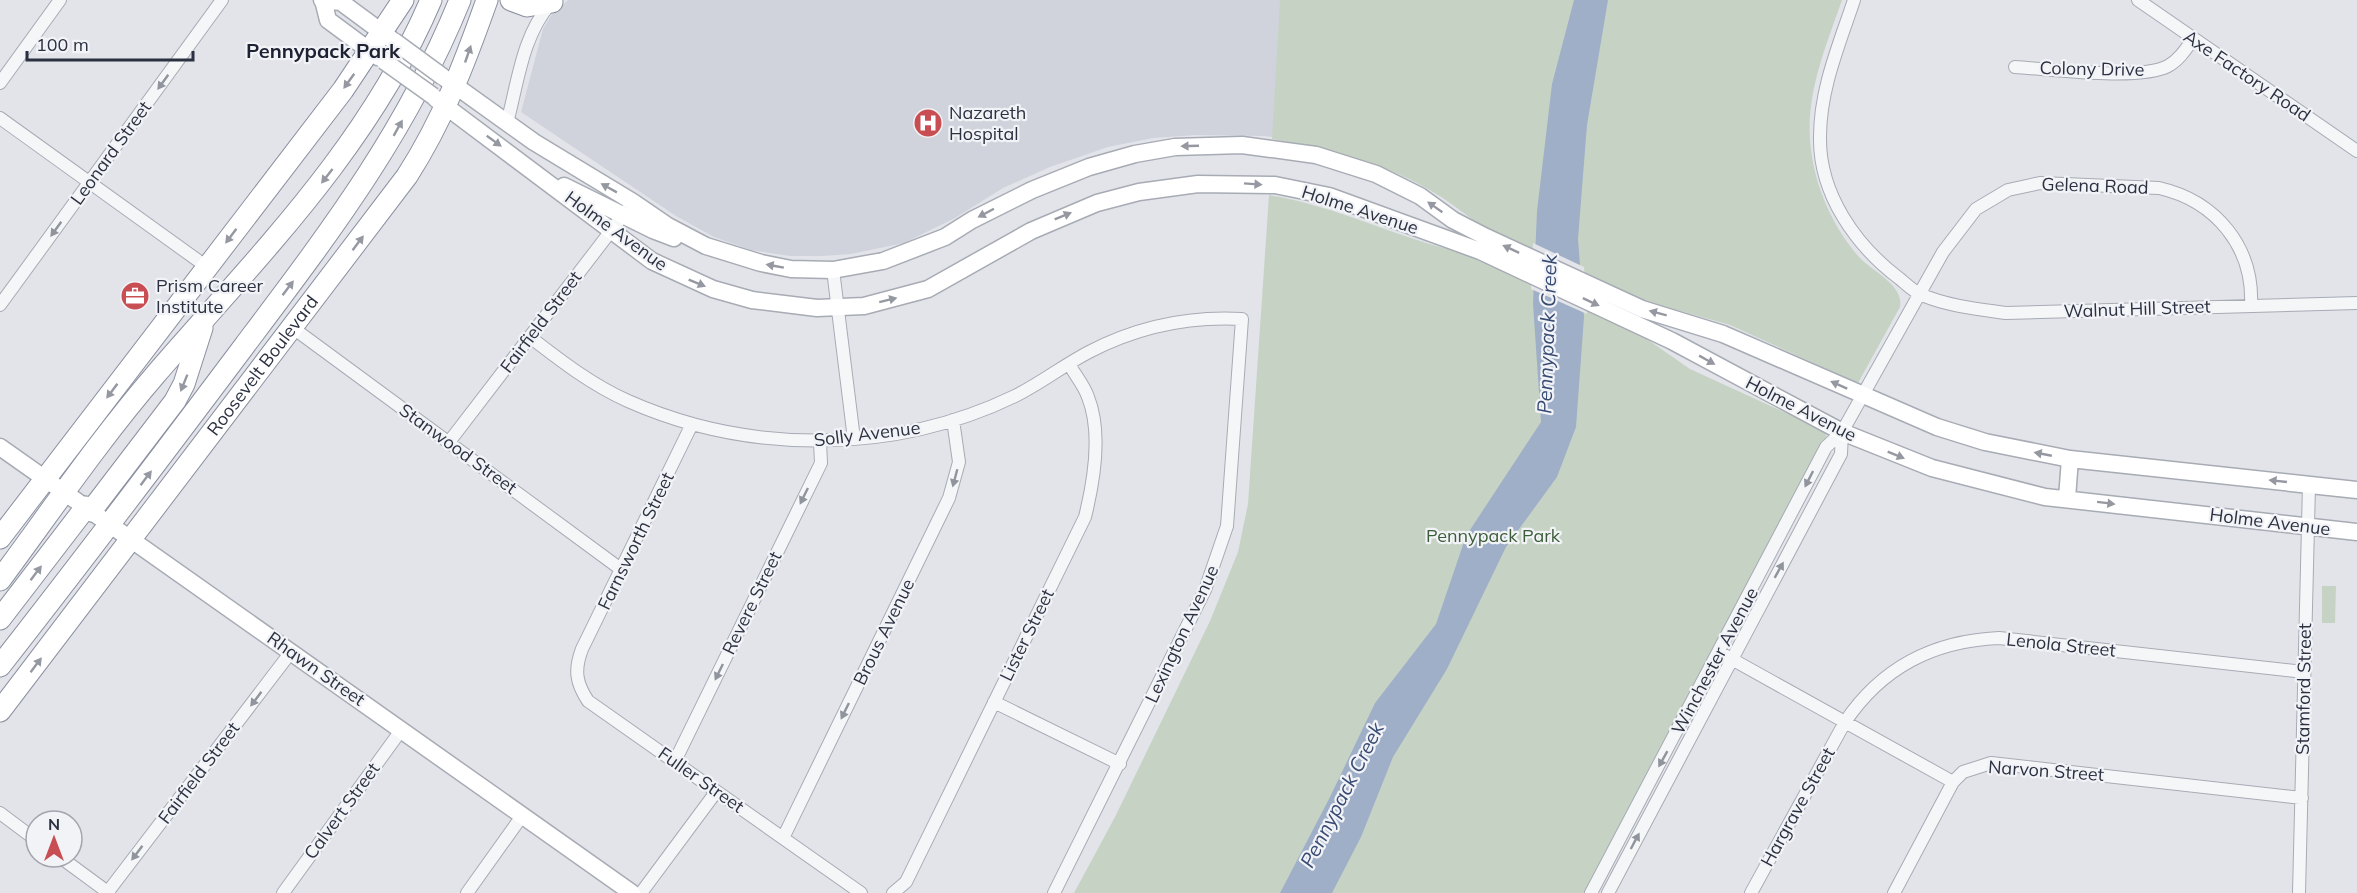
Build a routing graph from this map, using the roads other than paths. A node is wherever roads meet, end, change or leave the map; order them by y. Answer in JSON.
{"nodes":[{"id":1,"x":60,"y":0,"type":"edge"},
{"id":2,"x":222,"y":0,"type":"edge"},
{"id":3,"x":322,"y":0,"type":"edge"},
{"id":4,"x":403,"y":0,"type":"edge"},
{"id":5,"x":431,"y":0,"type":"edge"},
{"id":6,"x":460,"y":0,"type":"edge"},
{"id":7,"x":487,"y":0,"type":"edge"},
{"id":8,"x":511,"y":0,"type":"edge"},
{"id":9,"x":1854,"y":0,"type":"edge"},
{"id":10,"x":2138,"y":0,"type":"edge"},
{"id":11,"x":553,"y":1,"type":"edge"},
{"id":12,"x":388,"y":37,"type":"junction"},
{"id":13,"x":2193,"y":39,"type":"junction"},
{"id":14,"x":377,"y":56,"type":"junction"},
{"id":15,"x":2014,"y":67,"type":"dead end"},
{"id":16,"x":450,"y":81,"type":"junction"},
{"id":17,"x":0,"y":82,"type":"edge"},
{"id":18,"x":440,"y":101,"type":"junction"},
{"id":19,"x":0,"y":118,"type":"edge"},
{"id":20,"x":507,"y":123,"type":"junction"},
{"id":21,"x":2357,"y":151,"type":"edge"},
{"id":22,"x":534,"y":170,"type":"junction"},
{"id":23,"x":90,"y":182,"type":"junction"},
{"id":24,"x":628,"y":209,"type":"junction"},
{"id":25,"x":611,"y":231,"type":"junction"},
{"id":26,"x":1483,"y":244,"type":"junction"},
{"id":27,"x":207,"y":267,"type":"junction"},
{"id":28,"x":833,"y":270,"type":"junction"},
{"id":29,"x":1920,"y":295,"type":"junction"},
{"id":30,"x":2357,"y":303,"type":"edge"},
{"id":31,"x":0,"y":305,"type":"edge"},
{"id":32,"x":2251,"y":306,"type":"junction"},
{"id":33,"x":1620,"y":307,"type":"junction"},
{"id":34,"x":213,"y":309,"type":"junction"},
{"id":35,"x":838,"y":309,"type":"junction"},
{"id":36,"x":1242,"y":319,"type":"joint"},
{"id":37,"x":293,"y":328,"type":"junction"},
{"id":38,"x":530,"y":338,"type":"junction"},
{"id":39,"x":1069,"y":364,"type":"junction"},
{"id":40,"x":1861,"y":396,"type":"junction"},
{"id":41,"x":953,"y":420,"type":"junction"},
{"id":42,"x":692,"y":424,"type":"junction"},
{"id":43,"x":1842,"y":432,"type":"junction"},
{"id":44,"x":854,"y":439,"type":"junction"},
{"id":45,"x":449,"y":442,"type":"junction"},
{"id":46,"x":820,"y":442,"type":"junction"},
{"id":47,"x":0,"y":447,"type":"edge"},
{"id":48,"x":2070,"y":459,"type":"junction"},
{"id":49,"x":45,"y":479,"type":"junction"},
{"id":50,"x":2309,"y":485,"type":"junction"},
{"id":51,"x":2357,"y":490,"type":"edge"},
{"id":52,"x":65,"y":493,"type":"junction"},
{"id":53,"x":2067,"y":498,"type":"junction"},
{"id":54,"x":88,"y":509,"type":"junction"},
{"id":55,"x":111,"y":525,"type":"junction"},
{"id":56,"x":2307,"y":526,"type":"junction"},
{"id":57,"x":2357,"y":532,"type":"edge"},
{"id":58,"x":0,"y":538,"type":"edge"},
{"id":59,"x":131,"y":539,"type":"junction"},
{"id":60,"x":622,"y":570,"type":"junction"},
{"id":61,"x":0,"y":580,"type":"edge"},
{"id":62,"x":0,"y":619,"type":"edge"},
{"id":63,"x":291,"y":652,"type":"junction"},
{"id":64,"x":1719,"y":652,"type":"junction"},
{"id":65,"x":579,"y":657,"type":"joint"},
{"id":66,"x":1731,"y":659,"type":"junction"},
{"id":67,"x":0,"y":666,"type":"edge"},
{"id":68,"x":2304,"y":672,"type":"junction"},
{"id":69,"x":994,"y":702,"type":"junction"},
{"id":70,"x":1,"y":709,"type":"edge"},
{"id":71,"x":1845,"y":722,"type":"junction"},
{"id":72,"x":402,"y":729,"type":"junction"},
{"id":73,"x":675,"y":761,"type":"junction"},
{"id":74,"x":1120,"y":764,"type":"junction"},
{"id":75,"x":1953,"y":782,"type":"junction"},
{"id":76,"x":716,"y":792,"type":"junction"},
{"id":77,"x":2302,"y":798,"type":"junction"},
{"id":78,"x":0,"y":813,"type":"edge"},
{"id":79,"x":522,"y":816,"type":"junction"},
{"id":80,"x":24,"y":831,"type":"edge"},
{"id":81,"x":783,"y":838,"type":"junction"},
{"id":82,"x":1609,"y":859,"type":"junction"},
{"id":83,"x":1623,"y":865,"type":"junction"},
{"id":84,"x":76,"y":869,"type":"edge"},
{"id":85,"x":856,"y":890,"type":"edge"},
{"id":86,"x":1897,"y":892,"type":"edge"},
{"id":87,"x":108,"y":893,"type":"edge"},
{"id":88,"x":283,"y":893,"type":"edge"},
{"id":89,"x":467,"y":893,"type":"edge"},
{"id":90,"x":632,"y":893,"type":"edge"},
{"id":91,"x":641,"y":893,"type":"edge"},
{"id":92,"x":893,"y":893,"type":"edge"},
{"id":93,"x":1054,"y":893,"type":"edge"},
{"id":94,"x":1591,"y":893,"type":"edge"},
{"id":95,"x":1608,"y":893,"type":"edge"},
{"id":96,"x":1751,"y":893,"type":"edge"},
{"id":97,"x":2299,"y":893,"type":"edge"}],
"edges":[{"from":1,"to":17,"type":"street"},
{"from":2,"to":23,"type":"street","name":"Leonard Street","one_way":true},
{"from":3,"to":12,"type":"main road"},
{"from":3,"to":14,"type":"main road"},
{"from":4,"to":12,"type":"highway"},
{"from":5,"to":34,"type":"highway","one_way":true},
{"from":55,"to":6,"type":"highway","name":"Roosevelt Boulevard","one_way":true},
{"from":16,"to":7,"type":"highway","name":"Roosevelt Boulevard","one_way":true},
{"from":8,"to":11,"type":"highway"},
{"from":9,"to":29,"type":"street"},
{"from":10,"to":13,"type":"street","name":"Axe Factory Road"},
{"from":11,"to":20,"type":"street"},
{"from":12,"to":14,"type":"highway"},
{"from":12,"to":16,"type":"main road","name":"Holme Avenue","bridge":true},
{"from":13,"to":15,"type":"street","name":"Colony Drive"},
{"from":13,"to":21,"type":"street","name":"Axe Factory Road"},
{"from":14,"to":18,"type":"main road","name":"Holme Avenue","bridge":true},
{"from":14,"to":27,"type":"highway","one_way":true},
{"from":16,"to":18,"type":"highway","name":"Roosevelt Boulevard"},
{"from":16,"to":20,"type":"main road","name":"Holme Avenue"},
{"from":18,"to":22,"type":"main road","name":"Holme Avenue","one_way":true},
{"from":37,"to":18,"type":"highway","name":"Roosevelt Boulevard","one_way":true},
{"from":19,"to":23,"type":"street"},
{"from":24,"to":20,"type":"main road","name":"Holme Avenue","one_way":true},
{"from":22,"to":24,"type":"main road"},
{"from":22,"to":25,"type":"main road","name":"Holme Avenue"},
{"from":23,"to":27,"type":"street"},
{"from":23,"to":31,"type":"street","name":"Leonard Street","one_way":true},
{"from":24,"to":25,"type":"street","name":"Fairfield Street"},
{"from":28,"to":24,"type":"main road","name":"Holme Avenue","one_way":true},
{"from":25,"to":35,"type":"main road","name":"Holme Avenue","one_way":true},
{"from":25,"to":38,"type":"street","name":"Fairfield Street"},
{"from":26,"to":28,"type":"main road","name":"Holme Avenue","one_way":true},
{"from":26,"to":33,"type":"main road","name":"Holme Avenue"},
{"from":35,"to":26,"type":"main road","name":"Holme Avenue","one_way":true},
{"from":27,"to":49,"type":"highway","one_way":true},
{"from":28,"to":35,"type":"street"},
{"from":29,"to":32,"type":"street","name":"Walnut Hill Street"},
{"from":29,"to":32,"type":"street","name":"Gelena Road"},
{"from":29,"to":40,"type":"street","name":"Winchester Avenue"},
{"from":30,"to":32,"type":"street","name":"Walnut Hill Street"},
{"from":40,"to":33,"type":"main road","name":"Holme Avenue","one_way":true},
{"from":33,"to":43,"type":"main road","name":"Holme Avenue","one_way":true},
{"from":34,"to":52,"type":"highway"},
{"from":34,"to":54,"type":"highway","one_way":true},
{"from":35,"to":44,"type":"street"},
{"from":36,"to":39,"type":"street","name":"Solly Avenue"},
{"from":36,"to":74,"type":"street","name":"Lexington Avenue"},
{"from":37,"to":45,"type":"street","name":"Stanwood Street"},
{"from":37,"to":59,"type":"highway","name":"Roosevelt Boulevard"},
{"from":38,"to":42,"type":"street","name":"Solly Avenue"},
{"from":38,"to":45,"type":"street","name":"Fairfield Street"},
{"from":39,"to":41,"type":"street","name":"Solly Avenue"},
{"from":39,"to":69,"type":"street","name":"Lister Street"},
{"from":40,"to":43,"type":"street","name":"Winchester Avenue"},
{"from":48,"to":40,"type":"main road","name":"Holme Avenue","one_way":true},
{"from":41,"to":44,"type":"street","name":"Solly Avenue"},
{"from":41,"to":81,"type":"street","name":"Brous Avenue","one_way":true},
{"from":42,"to":46,"type":"street","name":"Solly Avenue"},
{"from":42,"to":60,"type":"street","name":"Farnsworth Street"},
{"from":43,"to":53,"type":"main road","name":"Holme Avenue","one_way":true},
{"from":43,"to":64,"type":"street","name":"Winchester Avenue","one_way":true},
{"from":66,"to":43,"type":"street","name":"Winchester Avenue","one_way":true},
{"from":44,"to":46,"type":"street","name":"Solly Avenue"},
{"from":45,"to":60,"type":"street","name":"Stanwood Street"},
{"from":46,"to":73,"type":"street","name":"Revere Street","one_way":true},
{"from":47,"to":49,"type":"main road","name":"Rhawn Street"},
{"from":50,"to":48,"type":"main road","name":"Holme Avenue","one_way":true},
{"from":48,"to":53,"type":"main road"},
{"from":49,"to":52,"type":"main road","name":"Rhawn Street"},
{"from":49,"to":58,"type":"highway"},
{"from":50,"to":51,"type":"main road","name":"Holme Avenue"},
{"from":50,"to":56,"type":"street","name":"Stamford Street"},
{"from":52,"to":54,"type":"main road","name":"Rhawn Street"},
{"from":52,"to":61,"type":"highway"},
{"from":53,"to":56,"type":"main road","name":"Holme Avenue","one_way":true},
{"from":54,"to":55,"type":"main road","name":"Rhawn Street"},
{"from":62,"to":54,"type":"highway","one_way":true},
{"from":55,"to":59,"type":"main road","name":"Rhawn Street"},
{"from":55,"to":67,"type":"highway","name":"Roosevelt Boulevard"},
{"from":56,"to":57,"type":"main road","name":"Holme Avenue"},
{"from":56,"to":68,"type":"street","name":"Stamford Street"},
{"from":59,"to":63,"type":"main road","name":"Rhawn Street"},
{"from":70,"to":59,"type":"highway","name":"Roosevelt Boulevard","one_way":true},
{"from":60,"to":65,"type":"street","name":"Farnsworth Street"},
{"from":63,"to":72,"type":"main road","name":"Rhawn Street"},
{"from":63,"to":87,"type":"street","name":"Fairfield Street","one_way":true},
{"from":64,"to":66,"type":"street"},
{"from":64,"to":82,"type":"street","name":"Winchester Avenue","one_way":true},
{"from":65,"to":73,"type":"street","name":"Fuller Street"},
{"from":66,"to":71,"type":"street"},
{"from":83,"to":66,"type":"street","name":"Winchester Avenue","one_way":true},
{"from":68,"to":71,"type":"street","name":"Lenola Street"},
{"from":68,"to":77,"type":"street","name":"Stamford Street"},
{"from":69,"to":74,"type":"street"},
{"from":69,"to":92,"type":"street","name":"Lister Street"},
{"from":71,"to":75,"type":"street"},
{"from":71,"to":96,"type":"street","name":"Hargrave Street"},
{"from":72,"to":79,"type":"main road","name":"Rhawn Street"},
{"from":72,"to":88,"type":"street","name":"Calvert Street"},
{"from":73,"to":76,"type":"street","name":"Fuller Street"},
{"from":74,"to":93,"type":"street","name":"Lexington Avenue"},
{"from":75,"to":77,"type":"street","name":"Narvon Street"},
{"from":75,"to":86,"type":"street"},
{"from":76,"to":81,"type":"street","name":"Fuller Street"},
{"from":76,"to":91,"type":"street"},
{"from":77,"to":97,"type":"street","name":"Stamford Street"},
{"from":78,"to":80,"type":"street"},
{"from":79,"to":89,"type":"street"},
{"from":79,"to":90,"type":"main road","name":"Rhawn Street"},
{"from":81,"to":85,"type":"street","name":"Fuller Street"},
{"from":82,"to":83,"type":"street"},
{"from":82,"to":94,"type":"street","name":"Winchester Avenue"},
{"from":83,"to":95,"type":"street","name":"Winchester Avenue"},
{"from":84,"to":87,"type":"street"}]}
